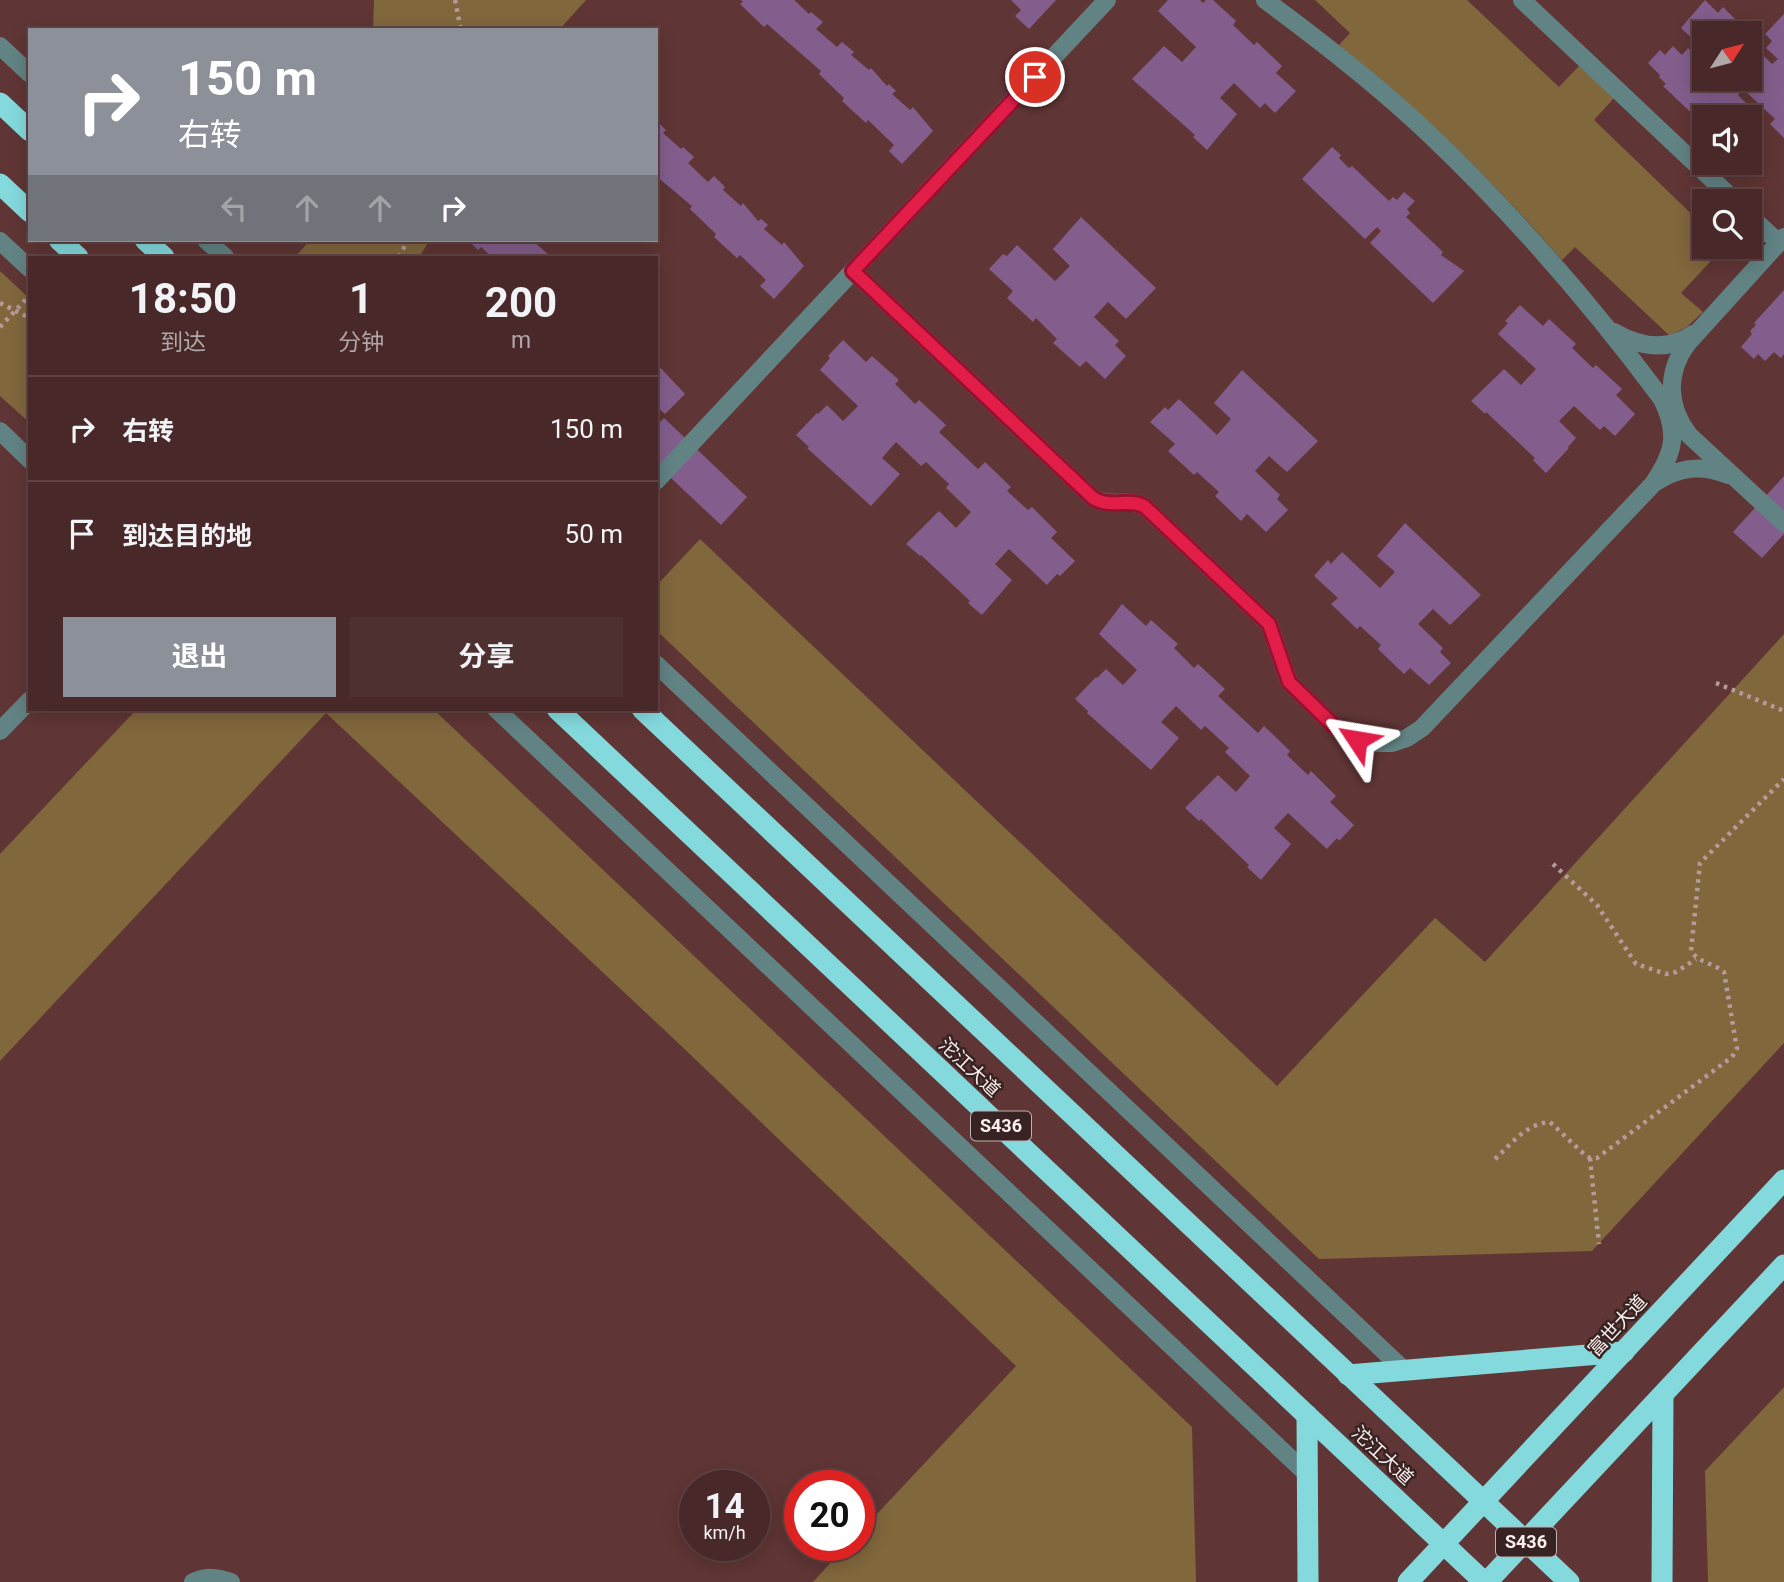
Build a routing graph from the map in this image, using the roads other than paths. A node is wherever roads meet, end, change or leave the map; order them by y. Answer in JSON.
{"nodes":[{"id":1,"x":1107,"y":0,"type":"edge"},
{"id":2,"x":1265,"y":0,"type":"edge"},
{"id":3,"x":1522,"y":0,"type":"edge"},
{"id":4,"x":0,"y":46,"type":"edge"},
{"id":5,"x":28,"y":72,"type":"edge"},
{"id":6,"x":0,"y":103,"type":"edge"},
{"id":7,"x":28,"y":129,"type":"edge"},
{"id":8,"x":0,"y":184,"type":"edge"},
{"id":9,"x":1722,"y":189,"type":"edge"},
{"id":10,"x":28,"y":210,"type":"edge"},
{"id":11,"x":1762,"y":225,"type":"edge"},
{"id":12,"x":1781,"y":240,"type":"edge"},
{"id":13,"x":0,"y":241,"type":"edge"},
{"id":14,"x":61,"y":242,"type":"edge"},
{"id":15,"x":147,"y":242,"type":"edge"},
{"id":16,"x":208,"y":242,"type":"edge"},
{"id":17,"x":77,"y":256,"type":"edge"},
{"id":18,"x":163,"y":256,"type":"edge"},
{"id":19,"x":224,"y":256,"type":"edge"},
{"id":20,"x":28,"y":267,"type":"edge"},
{"id":21,"x":853,"y":271,"type":"junction"},
{"id":22,"x":1602,"y":321,"type":"junction"},
{"id":23,"x":1701,"y":328,"type":"junction"},
{"id":24,"x":1662,"y":399,"type":"junction"},
{"id":25,"x":1679,"y":422,"type":"junction"},
{"id":26,"x":0,"y":431,"type":"edge"},
{"id":27,"x":28,"y":458,"type":"edge"},
{"id":28,"x":658,"y":479,"type":"edge"},
{"id":29,"x":1739,"y":481,"type":"junction"},
{"id":30,"x":1653,"y":484,"type":"junction"},
{"id":31,"x":1784,"y":523,"type":"edge"},
{"id":32,"x":658,"y":666,"type":"edge"},
{"id":33,"x":28,"y":702,"type":"edge"},
{"id":34,"x":498,"y":711,"type":"edge"},
{"id":35,"x":559,"y":711,"type":"edge"},
{"id":36,"x":644,"y":711,"type":"edge"},
{"id":37,"x":0,"y":731,"type":"edge"},
{"id":38,"x":1784,"y":1180,"type":"edge"},
{"id":39,"x":1784,"y":1265,"type":"edge"},
{"id":40,"x":1624,"y":1352,"type":"junction"},
{"id":41,"x":1404,"y":1370,"type":"junction"},
{"id":42,"x":1349,"y":1375,"type":"junction"},
{"id":43,"x":1663,"y":1395,"type":"junction"},
{"id":44,"x":1307,"y":1415,"type":"junction"},
{"id":45,"x":1307,"y":1474,"type":"junction"},
{"id":46,"x":1484,"y":1502,"type":"junction"},
{"id":47,"x":1526,"y":1541,"type":"junction"},
{"id":48,"x":1444,"y":1544,"type":"junction"},
{"id":49,"x":193,"y":1582,"type":"edge"},
{"id":50,"x":231,"y":1582,"type":"edge"},
{"id":51,"x":1308,"y":1582,"type":"edge"},
{"id":52,"x":1408,"y":1582,"type":"edge"},
{"id":53,"x":1486,"y":1582,"type":"edge"},
{"id":54,"x":1569,"y":1582,"type":"edge"},
{"id":55,"x":1662,"y":1582,"type":"edge"}],
"edges":[{"from":1,"to":21,"type":"lane"},
{"from":2,"to":22,"type":"lane"},
{"from":3,"to":9,"type":"lane"},
{"from":4,"to":5,"type":"lane"},
{"from":6,"to":7,"type":"highway"},
{"from":8,"to":10,"type":"highway"},
{"from":11,"to":12,"type":"lane"},
{"from":12,"to":23,"type":"lane"},
{"from":13,"to":20,"type":"lane"},
{"from":14,"to":17,"type":"highway"},
{"from":15,"to":18,"type":"highway"},
{"from":16,"to":19,"type":"lane"},
{"from":21,"to":28,"type":"lane"},
{"from":21,"to":30,"type":"lane"},
{"from":22,"to":23,"type":"lane"},
{"from":22,"to":24,"type":"lane"},
{"from":23,"to":25,"type":"lane"},
{"from":24,"to":25,"type":"lane"},
{"from":24,"to":30,"type":"lane"},
{"from":25,"to":29,"type":"lane"},
{"from":26,"to":27,"type":"lane"},
{"from":29,"to":30,"type":"lane"},
{"from":29,"to":31,"type":"lane"},
{"from":32,"to":41,"type":"lane"},
{"from":33,"to":37,"type":"lane"},
{"from":34,"to":45,"type":"lane"},
{"from":35,"to":44,"type":"highway","name":"沱江大道","number":"S436"},
{"from":36,"to":42,"type":"highway","name":"沱江大道","number":"S436"},
{"from":38,"to":40,"type":"highway","name":"富世大道"},
{"from":39,"to":43,"type":"highway"},
{"from":40,"to":41,"type":"highway"},
{"from":40,"to":46,"type":"highway","name":"富世大道"},
{"from":41,"to":42,"type":"highway"},
{"from":42,"to":46,"type":"highway","name":"沱江大道","number":"S436"},
{"from":43,"to":47,"type":"highway"},
{"from":43,"to":55,"type":"highway"},
{"from":44,"to":45,"type":"highway"},
{"from":44,"to":48,"type":"highway","name":"沱江大道","number":"S436"},
{"from":45,"to":51,"type":"highway"},
{"from":46,"to":47,"type":"highway","number":"S436"},
{"from":46,"to":48,"type":"highway","name":"富世大道"},
{"from":47,"to":53,"type":"highway"},
{"from":47,"to":54,"type":"highway","number":"S436"},
{"from":48,"to":52,"type":"highway","name":"富世大道"},
{"from":48,"to":53,"type":"highway","number":"S436"},
{"from":49,"to":50,"type":"lane"}]}
